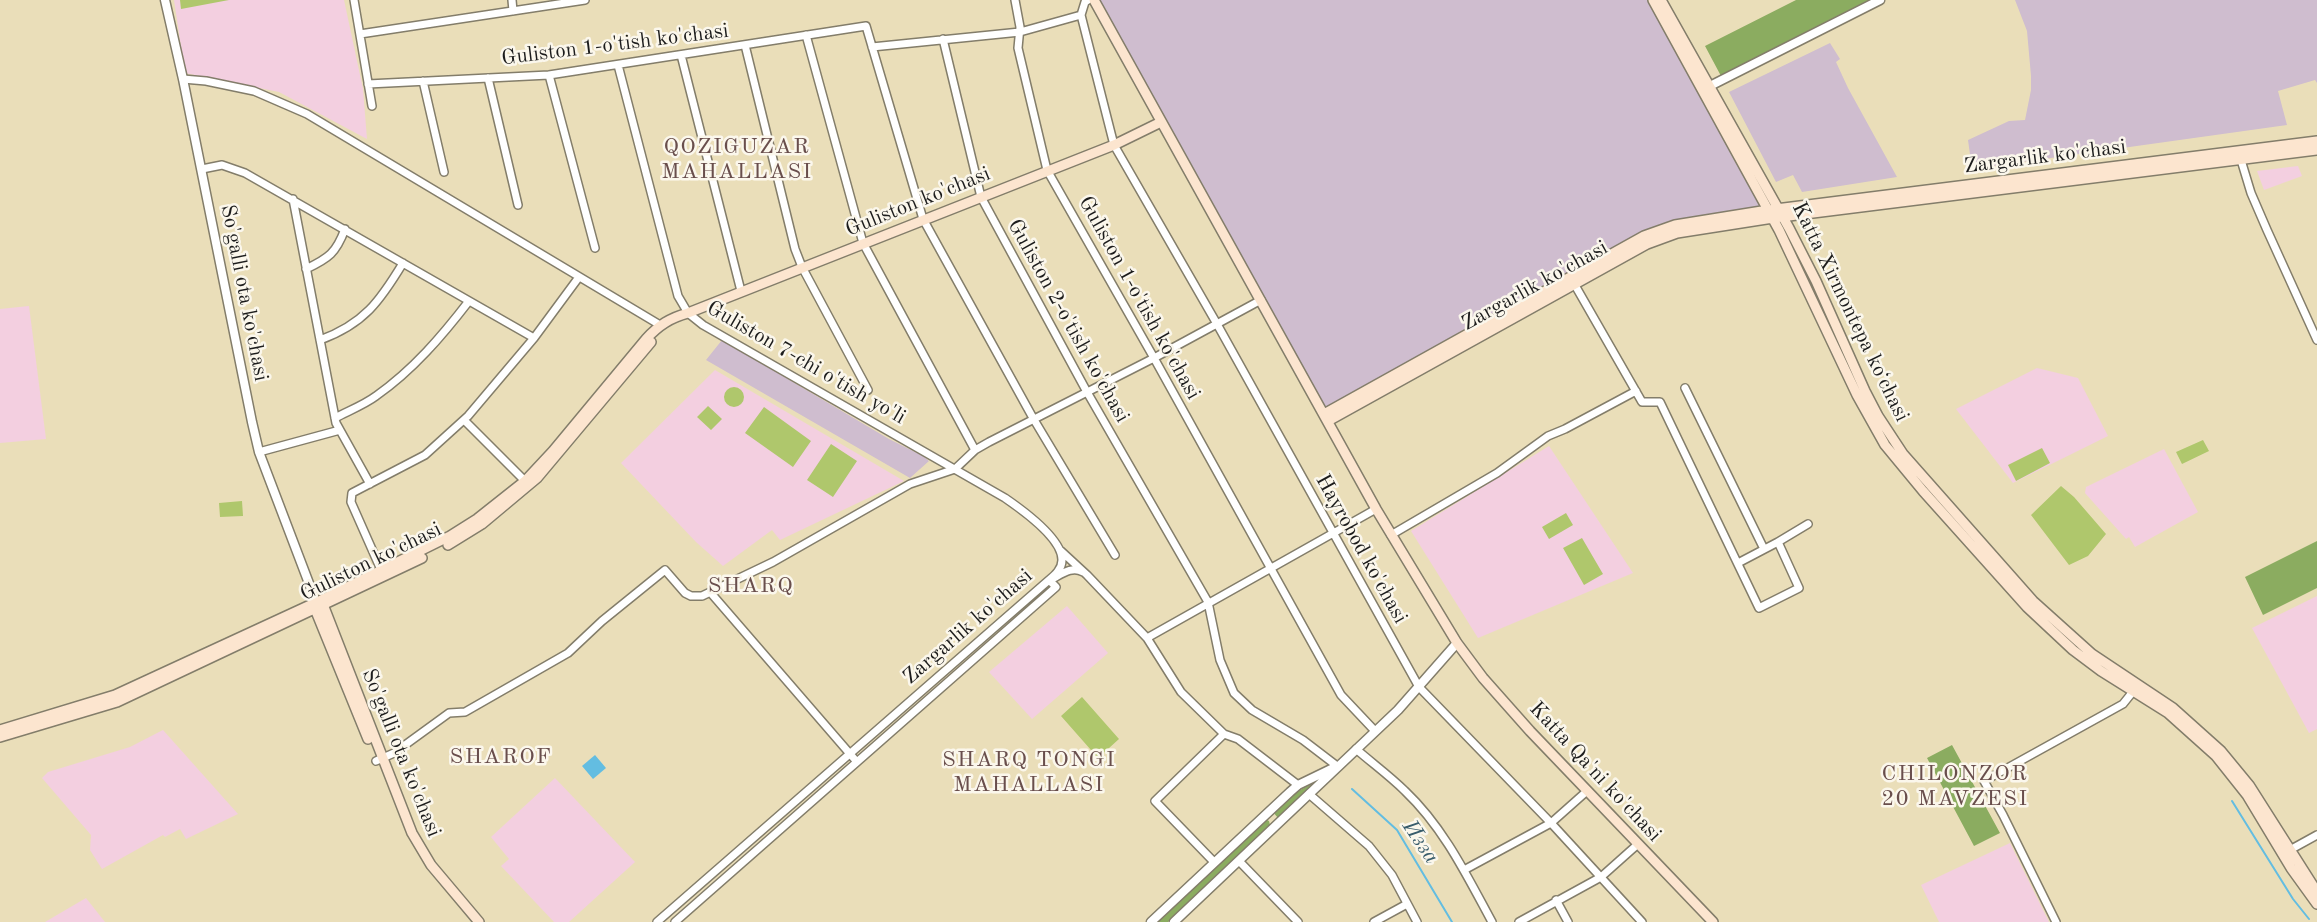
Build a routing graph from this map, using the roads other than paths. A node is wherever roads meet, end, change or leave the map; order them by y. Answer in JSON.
{"nodes":[{"id":1,"x":165,"y":0,"type":"edge"},
{"id":2,"x":354,"y":0,"type":"edge"},
{"id":3,"x":512,"y":0,"type":"edge"},
{"id":4,"x":585,"y":0,"type":"edge"},
{"id":5,"x":1015,"y":0,"type":"edge"},
{"id":6,"x":1088,"y":0,"type":"edge"},
{"id":7,"x":1094,"y":0,"type":"edge"},
{"id":8,"x":1653,"y":0,"type":"edge"},
{"id":9,"x":1662,"y":0,"type":"edge"},
{"id":10,"x":1880,"y":0,"type":"edge"},
{"id":11,"x":513,"y":11,"type":"junction"},
{"id":12,"x":1082,"y":15,"type":"junction"},
{"id":13,"x":1020,"y":32,"type":"junction"},
{"id":14,"x":360,"y":34,"type":"junction"},
{"id":15,"x":806,"y":35,"type":"junction"},
{"id":16,"x":943,"y":39,"type":"junction"},
{"id":17,"x":745,"y":45,"type":"junction"},
{"id":18,"x":872,"y":47,"type":"junction"},
{"id":19,"x":681,"y":55,"type":"junction"},
{"id":20,"x":618,"y":65,"type":"junction"},
{"id":21,"x":549,"y":75,"type":"junction"},
{"id":22,"x":488,"y":78,"type":"junction"},
{"id":23,"x":183,"y":80,"type":"junction"},
{"id":24,"x":423,"y":81,"type":"junction"},
{"id":25,"x":368,"y":84,"type":"junction"},
{"id":26,"x":1706,"y":88,"type":"junction"},
{"id":27,"x":372,"y":106,"type":"dead end"},
{"id":28,"x":1161,"y":122,"type":"junction"},
{"id":29,"x":2317,"y":141,"type":"edge"},
{"id":30,"x":1114,"y":145,"type":"junction"},
{"id":31,"x":2317,"y":150,"type":"edge"},
{"id":32,"x":2241,"y":160,"type":"junction"},
{"id":33,"x":202,"y":169,"type":"junction"},
{"id":34,"x":1047,"y":170,"type":"junction"},
{"id":35,"x":444,"y":172,"type":"dead end"},
{"id":36,"x":981,"y":196,"type":"junction"},
{"id":37,"x":293,"y":199,"type":"junction"},
{"id":38,"x":518,"y":205,"type":"dead end"},
{"id":39,"x":1775,"y":213,"type":"junction"},
{"id":40,"x":923,"y":219,"type":"junction"},
{"id":41,"x":345,"y":229,"type":"junction"},
{"id":42,"x":863,"y":243,"type":"junction"},
{"id":43,"x":595,"y":248,"type":"dead end"},
{"id":44,"x":403,"y":263,"type":"junction"},
{"id":45,"x":802,"y":267,"type":"junction"},
{"id":46,"x":306,"y":269,"type":"junction"},
{"id":47,"x":579,"y":277,"type":"junction"},
{"id":48,"x":1573,"y":281,"type":"junction"},
{"id":49,"x":741,"y":291,"type":"junction"},
{"id":50,"x":1261,"y":300,"type":"junction"},
{"id":51,"x":469,"y":301,"type":"junction"},
{"id":52,"x":688,"y":313,"type":"junction"},
{"id":53,"x":1217,"y":324,"type":"junction"},
{"id":54,"x":660,"y":325,"type":"junction"},
{"id":55,"x":534,"y":338,"type":"junction"},
{"id":56,"x":320,"y":340,"type":"junction"},
{"id":57,"x":2317,"y":340,"type":"edge"},
{"id":58,"x":1154,"y":358,"type":"junction"},
{"id":59,"x":1685,"y":388,"type":"dead end"},
{"id":60,"x":868,"y":390,"type":"dead end"},
{"id":61,"x":1636,"y":391,"type":"junction"},
{"id":62,"x":1087,"y":392,"type":"junction"},
{"id":63,"x":1326,"y":417,"type":"junction"},
{"id":64,"x":335,"y":418,"type":"junction"},
{"id":65,"x":1033,"y":418,"type":"junction"},
{"id":66,"x":464,"y":420,"type":"junction"},
{"id":67,"x":340,"y":430,"type":"junction"},
{"id":68,"x":975,"y":450,"type":"junction"},
{"id":69,"x":260,"y":452,"type":"junction"},
{"id":70,"x":955,"y":469,"type":"junction"},
{"id":71,"x":527,"y":483,"type":"junction"},
{"id":72,"x":370,"y":484,"type":"junction"},
{"id":73,"x":1376,"y":509,"type":"junction"},
{"id":74,"x":1808,"y":524,"type":"dead end"},
{"id":75,"x":1334,"y":533,"type":"junction"},
{"id":76,"x":1391,"y":535,"type":"junction"},
{"id":77,"x":1778,"y":542,"type":"junction"},
{"id":78,"x":1059,"y":549,"type":"junction"},
{"id":79,"x":1764,"y":549,"type":"junction"},
{"id":80,"x":1115,"y":555,"type":"dead end"},
{"id":81,"x":1738,"y":563,"type":"junction"},
{"id":82,"x":1269,"y":568,"type":"junction"},
{"id":83,"x":382,"y":574,"type":"junction"},
{"id":84,"x":1087,"y":575,"type":"junction"},
{"id":85,"x":1049,"y":580,"type":"junction"},
{"id":86,"x":710,"y":592,"type":"junction"},
{"id":87,"x":1208,"y":602,"type":"junction"},
{"id":88,"x":318,"y":605,"type":"junction"},
{"id":89,"x":1147,"y":638,"type":"junction"},
{"id":90,"x":1457,"y":643,"type":"junction"},
{"id":91,"x":1419,"y":687,"type":"junction"},
{"id":92,"x":2136,"y":688,"type":"junction"},
{"id":93,"x":0,"y":730,"type":"edge"},
{"id":94,"x":1375,"y":731,"type":"junction"},
{"id":95,"x":1224,"y":734,"type":"junction"},
{"id":96,"x":0,"y":737,"type":"edge"},
{"id":97,"x":1356,"y":749,"type":"junction"},
{"id":98,"x":850,"y":754,"type":"junction"},
{"id":99,"x":379,"y":760,"type":"junction"},
{"id":100,"x":857,"y":762,"type":"junction"},
{"id":101,"x":1337,"y":766,"type":"junction"},
{"id":102,"x":1298,"y":785,"type":"junction"},
{"id":103,"x":1587,"y":791,"type":"junction"},
{"id":104,"x":1309,"y":794,"type":"junction"},
{"id":105,"x":1266,"y":813,"type":"junction"},
{"id":106,"x":1551,"y":823,"type":"junction"},
{"id":107,"x":1277,"y":825,"type":"junction"},
{"id":108,"x":2317,"y":835,"type":"edge"},
{"id":109,"x":1638,"y":844,"type":"junction"},
{"id":110,"x":2286,"y":852,"type":"junction"},
{"id":111,"x":1239,"y":861,"type":"junction"},
{"id":112,"x":1214,"y":862,"type":"junction"},
{"id":113,"x":1464,"y":870,"type":"junction"},
{"id":114,"x":715,"y":872,"type":"junction"},
{"id":115,"x":1601,"y":877,"type":"junction"},
{"id":116,"x":722,"y":881,"type":"junction"},
{"id":117,"x":2317,"y":892,"type":"edge"},
{"id":118,"x":1556,"y":900,"type":"junction"},
{"id":119,"x":1407,"y":904,"type":"junction"},
{"id":120,"x":2317,"y":904,"type":"edge"},
{"id":121,"x":471,"y":922,"type":"edge"},
{"id":122,"x":479,"y":922,"type":"edge"},
{"id":123,"x":657,"y":922,"type":"edge"},
{"id":124,"x":675,"y":922,"type":"edge"},
{"id":125,"x":1151,"y":922,"type":"edge"},
{"id":126,"x":1174,"y":922,"type":"edge"},
{"id":127,"x":1298,"y":922,"type":"edge"},
{"id":128,"x":1374,"y":922,"type":"edge"},
{"id":129,"x":1417,"y":922,"type":"edge"},
{"id":130,"x":1492,"y":922,"type":"edge"},
{"id":131,"x":1519,"y":922,"type":"edge"},
{"id":132,"x":1568,"y":922,"type":"edge"},
{"id":133,"x":1642,"y":922,"type":"edge"},
{"id":134,"x":1713,"y":922,"type":"edge"},
{"id":135,"x":2056,"y":922,"type":"edge"}],
"edges":[{"from":1,"to":23,"type":"street","name":"So'galli ota ko'chasi"},
{"from":2,"to":14,"type":"street"},
{"from":3,"to":11,"type":"street"},
{"from":4,"to":11,"type":"street"},
{"from":5,"to":13,"type":"street","name":"Guliston 1-o'tish ko'chasi"},
{"from":6,"to":12,"type":"street"},
{"from":7,"to":28,"type":"main road","name":"Katta Qa'ni ko'chasi"},
{"from":8,"to":26,"type":"main road","name":"Katta Xirmontepa koʻchasi"},
{"from":9,"to":26,"type":"main road","name":"Katta Xirmontepa koʻchasi"},
{"from":10,"to":26,"type":"street"},
{"from":11,"to":14,"type":"street"},
{"from":12,"to":13,"type":"street"},
{"from":12,"to":30,"type":"street","name":"Hayrobod ko'chasi"},
{"from":13,"to":16,"type":"street"},
{"from":13,"to":34,"type":"street","name":"Guliston 1-o'tish ko'chasi"},
{"from":14,"to":25,"type":"street"},
{"from":15,"to":17,"type":"street","name":"Guliston 1-o'tish ko'chasi"},
{"from":15,"to":18,"type":"street","name":"Guliston 1-o'tish ko'chasi"},
{"from":15,"to":42,"type":"street"},
{"from":16,"to":18,"type":"street"},
{"from":16,"to":36,"type":"street","name":"Guliston 2-o'tish ko'chasi"},
{"from":17,"to":19,"type":"street","name":"Guliston 1-o'tish ko'chasi"},
{"from":17,"to":45,"type":"street"},
{"from":18,"to":40,"type":"street"},
{"from":19,"to":20,"type":"street","name":"Guliston 1-o'tish ko'chasi"},
{"from":19,"to":49,"type":"street"},
{"from":20,"to":21,"type":"street","name":"Guliston 1-o'tish ko'chasi"},
{"from":20,"to":52,"type":"street","name":"Guliston 7-chi o'tish yo'li"},
{"from":21,"to":22,"type":"street","name":"Guliston 1-o'tish ko'chasi"},
{"from":21,"to":43,"type":"street"},
{"from":22,"to":24,"type":"street","name":"Guliston 1-o'tish ko'chasi"},
{"from":22,"to":38,"type":"street"},
{"from":23,"to":33,"type":"street","name":"So'galli ota ko'chasi"},
{"from":23,"to":47,"type":"street"},
{"from":24,"to":25,"type":"street","name":"Guliston 1-o'tish ko'chasi"},
{"from":24,"to":35,"type":"street"},
{"from":25,"to":27,"type":"street"},
{"from":26,"to":39,"type":"main road","name":"Katta Xirmontepa koʻchasi"},
{"from":28,"to":30,"type":"main road","name":"Guliston ko'chasi"},
{"from":28,"to":50,"type":"main road","name":"Katta Qa'ni ko'chasi"},
{"from":29,"to":39,"type":"main road","name":"Zargarlik ko'chasi"},
{"from":30,"to":34,"type":"main road","name":"Guliston ko'chasi"},
{"from":30,"to":53,"type":"street","name":"Hayrobod ko'chasi"},
{"from":31,"to":32,"type":"main road","name":"Zargarlik ko'chasi"},
{"from":32,"to":39,"type":"main road","name":"Zargarlik ko'chasi"},
{"from":32,"to":57,"type":"street"},
{"from":33,"to":37,"type":"street"},
{"from":33,"to":69,"type":"street","name":"So'galli ota ko'chasi"},
{"from":34,"to":36,"type":"main road","name":"Guliston ko'chasi"},
{"from":34,"to":58,"type":"street","name":"Guliston 1-o'tish ko'chasi"},
{"from":36,"to":40,"type":"main road","name":"Guliston ko'chasi"},
{"from":36,"to":62,"type":"street","name":"Guliston 2-o'tish ko'chasi"},
{"from":37,"to":41,"type":"street"},
{"from":37,"to":46,"type":"street"},
{"from":39,"to":48,"type":"main road","name":"Zargarlik ko'chasi"},
{"from":39,"to":92,"type":"main road","name":"Katta Xirmontepa koʻchasi"},
{"from":39,"to":92,"type":"main road","name":"Katta Xirmontepa koʻchasi"},
{"from":40,"to":42,"type":"main road","name":"Guliston ko'chasi"},
{"from":40,"to":65,"type":"street"},
{"from":41,"to":44,"type":"street"},
{"from":41,"to":46,"type":"street"},
{"from":42,"to":45,"type":"main road","name":"Guliston ko'chasi"},
{"from":42,"to":68,"type":"street"},
{"from":44,"to":51,"type":"street"},
{"from":44,"to":56,"type":"street"},
{"from":45,"to":49,"type":"main road","name":"Guliston ko'chasi"},
{"from":45,"to":60,"type":"street"},
{"from":46,"to":56,"type":"street"},
{"from":47,"to":54,"type":"street"},
{"from":47,"to":55,"type":"street"},
{"from":48,"to":61,"type":"street"},
{"from":48,"to":63,"type":"main road","name":"Zargarlik ko'chasi"},
{"from":49,"to":52,"type":"main road","name":"Guliston ko'chasi"},
{"from":50,"to":53,"type":"street"},
{"from":50,"to":63,"type":"main road","name":"Katta Qa'ni ko'chasi"},
{"from":51,"to":55,"type":"street"},
{"from":51,"to":64,"type":"street"},
{"from":52,"to":54,"type":"main road","name":"Guliston ko'chasi"},
{"from":52,"to":70,"type":"street","name":"Guliston 7-chi o'tish yo'li"},
{"from":52,"to":71,"type":"main road","name":"Guliston ko'chasi"},
{"from":53,"to":58,"type":"street"},
{"from":53,"to":75,"type":"street","name":"Hayrobod ko'chasi"},
{"from":54,"to":71,"type":"main road","name":"Guliston ko'chasi"},
{"from":55,"to":66,"type":"street"},
{"from":56,"to":64,"type":"street"},
{"from":58,"to":62,"type":"street"},
{"from":58,"to":82,"type":"street","name":"Guliston 1-o'tish ko'chasi"},
{"from":59,"to":79,"type":"street"},
{"from":61,"to":76,"type":"street"},
{"from":61,"to":81,"type":"street"},
{"from":62,"to":65,"type":"street"},
{"from":62,"to":87,"type":"street","name":"Guliston 2-o'tish ko'chasi"},
{"from":63,"to":73,"type":"main road","name":"Katta Qa'ni ko'chasi"},
{"from":64,"to":67,"type":"street"},
{"from":65,"to":68,"type":"street"},
{"from":65,"to":80,"type":"street"},
{"from":66,"to":71,"type":"street"},
{"from":66,"to":72,"type":"street"},
{"from":67,"to":69,"type":"street"},
{"from":67,"to":72,"type":"street"},
{"from":68,"to":70,"type":"street"},
{"from":69,"to":88,"type":"street","name":"So'galli ota ko'chasi"},
{"from":70,"to":78,"type":"street","name":"Guliston 7-chi o'tish yo'li"},
{"from":70,"to":86,"type":"street"},
{"from":71,"to":83,"type":"main road","name":"Guliston ko'chasi"},
{"from":72,"to":83,"type":"street"},
{"from":73,"to":75,"type":"street"},
{"from":73,"to":76,"type":"main road","name":"Katta Qa'ni ko'chasi"},
{"from":74,"to":77,"type":"street"},
{"from":75,"to":82,"type":"street"},
{"from":75,"to":91,"type":"street","name":"Hayrobod ko'chasi"},
{"from":76,"to":90,"type":"main road","name":"Katta Qa'ni ko'chasi"},
{"from":77,"to":79,"type":"street"},
{"from":77,"to":81,"type":"street"},
{"from":78,"to":84,"type":"street","name":"Guliston 7-chi o'tish yo'li"},
{"from":78,"to":85,"type":"street"},
{"from":79,"to":81,"type":"street"},
{"from":82,"to":87,"type":"street"},
{"from":82,"to":94,"type":"street","name":"Guliston 1-o'tish ko'chasi"},
{"from":83,"to":88,"type":"main road","name":"Guliston ko'chasi"},
{"from":84,"to":85,"type":"street"},
{"from":84,"to":89,"type":"street","name":"Guliston 7-chi o'tish yo'li"},
{"from":85,"to":98,"type":"street","name":"Zargarlik ko'chasi"},
{"from":85,"to":100,"type":"street","name":"Zargarlik ko'chasi"},
{"from":86,"to":98,"type":"street"},
{"from":86,"to":99,"type":"street"},
{"from":87,"to":89,"type":"street"},
{"from":87,"to":101,"type":"street","name":"Guliston 2-o'tish ko'chasi"},
{"from":88,"to":93,"type":"main road","name":"Guliston ko'chasi"},
{"from":88,"to":96,"type":"main road","name":"Guliston ko'chasi"},
{"from":88,"to":99,"type":"main road","name":"So'galli ota ko'chasi"},
{"from":89,"to":95,"type":"street","name":"Guliston 7-chi o'tish yo'li"},
{"from":90,"to":91,"type":"street"},
{"from":90,"to":103,"type":"main road","name":"Katta Qa'ni ko'chasi"},
{"from":91,"to":94,"type":"street"},
{"from":91,"to":106,"type":"street","name":"Hayrobod ko'chasi"},
{"from":92,"to":110,"type":"main road","name":"Katta Xirmontepa koʻchasi"},
{"from":92,"to":135,"type":"street"},
{"from":94,"to":97,"type":"street"},
{"from":95,"to":102,"type":"street","name":"Guliston 7-chi o'tish yo'li"},
{"from":95,"to":112,"type":"street"},
{"from":97,"to":101,"type":"street"},
{"from":97,"to":113,"type":"street"},
{"from":98,"to":100,"type":"street"},
{"from":98,"to":114,"type":"street","name":"Zargarlik ko'chasi"},
{"from":99,"to":121,"type":"main road","name":"So'galli ota ko'chasi"},
{"from":99,"to":122,"type":"main road","name":"So'galli ota ko'chasi"},
{"from":100,"to":116,"type":"street","name":"Zargarlik ko'chasi"},
{"from":101,"to":102,"type":"street"},
{"from":101,"to":104,"type":"street"},
{"from":102,"to":105,"type":"street"},
{"from":103,"to":106,"type":"street"},
{"from":103,"to":109,"type":"main road","name":"Katta Qa'ni ko'chasi"},
{"from":104,"to":107,"type":"street"},
{"from":104,"to":119,"type":"street"},
{"from":105,"to":107,"type":"street"},
{"from":105,"to":112,"type":"street"},
{"from":106,"to":113,"type":"street"},
{"from":106,"to":115,"type":"street","name":"Hayrobod ko'chasi"},
{"from":107,"to":111,"type":"street"},
{"from":108,"to":110,"type":"street"},
{"from":109,"to":115,"type":"street"},
{"from":109,"to":134,"type":"main road","name":"Katta Qa'ni ko'chasi"},
{"from":110,"to":117,"type":"main road","name":"Katta Xirmontepa koʻchasi"},
{"from":110,"to":120,"type":"main road","name":"Katta Xirmontepa koʻchasi"},
{"from":111,"to":126,"type":"street"},
{"from":111,"to":127,"type":"street"},
{"from":112,"to":125,"type":"street"},
{"from":113,"to":130,"type":"street"},
{"from":114,"to":116,"type":"street"},
{"from":114,"to":123,"type":"street","name":"Zargarlik ko'chasi"},
{"from":115,"to":118,"type":"street"},
{"from":115,"to":133,"type":"street","name":"Hayrobod ko'chasi"},
{"from":116,"to":124,"type":"street","name":"Zargarlik ko'chasi"},
{"from":118,"to":131,"type":"street"},
{"from":118,"to":132,"type":"street"},
{"from":119,"to":128,"type":"street"},
{"from":119,"to":129,"type":"street"}]}
